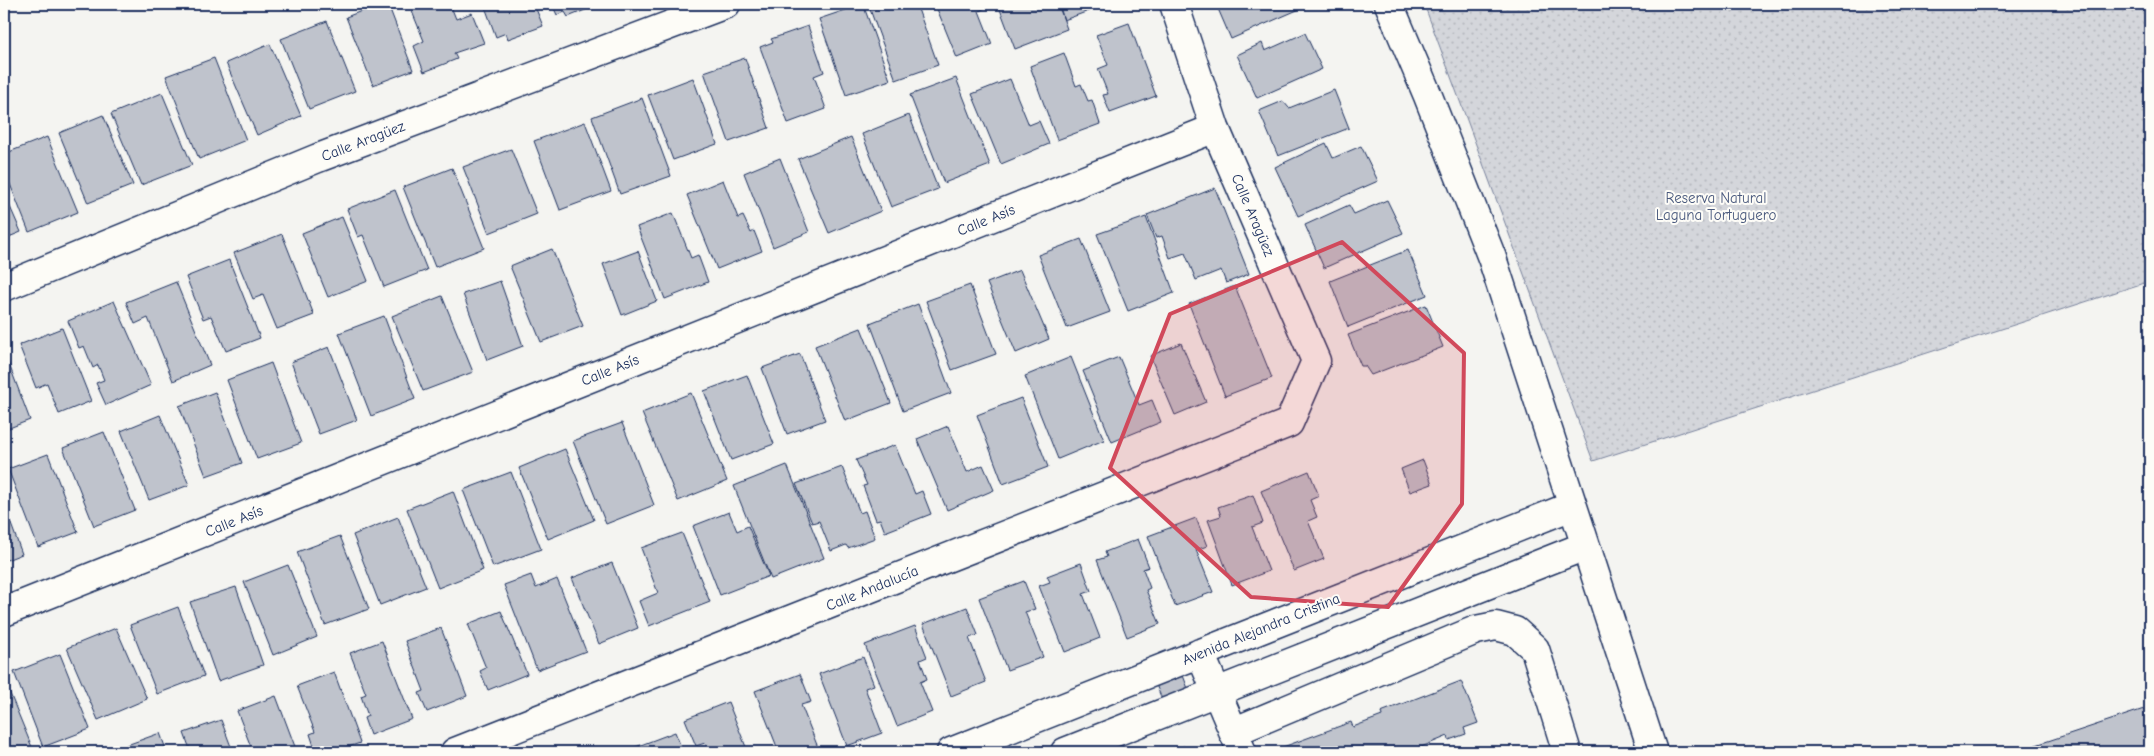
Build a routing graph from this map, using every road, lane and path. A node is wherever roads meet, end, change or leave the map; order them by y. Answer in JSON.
{"nodes":[{"id":1,"x":726,"y":4,"type":"edge"},
{"id":2,"x":1174,"y":4,"type":"edge"},
{"id":3,"x":1389,"y":4,"type":"edge"},
{"id":4,"x":1215,"y":128,"type":"junction"},
{"id":5,"x":4,"y":287,"type":"edge"},
{"id":6,"x":1289,"y":423,"type":"joint"},
{"id":7,"x":1572,"y":506,"type":"junction"},
{"id":8,"x":1585,"y":546,"type":"junction"},
{"id":9,"x":4,"y":612,"type":"edge"},
{"id":10,"x":1200,"y":653,"type":"junction"},
{"id":11,"x":1216,"y":692,"type":"junction"},
{"id":12,"x":1237,"y":742,"type":"edge"},
{"id":13,"x":455,"y":752,"type":"edge"},
{"id":14,"x":951,"y":752,"type":"edge"},
{"id":15,"x":1064,"y":752,"type":"edge"},
{"id":16,"x":1567,"y":752,"type":"edge"},
{"id":17,"x":1653,"y":752,"type":"edge"}],
"edges":[{"from":1,"to":5,"type":"street","name":"Calle Aragüez"},
{"from":2,"to":4,"type":"street","name":"Calle Aragüez"},
{"from":3,"to":7,"type":"street"},
{"from":4,"to":6,"type":"street","name":"Calle Aragüez"},
{"from":4,"to":9,"type":"street","name":"Calle Asís"},
{"from":6,"to":13,"type":"street","name":"Calle Andalucía"},
{"from":7,"to":8,"type":"street"},
{"from":7,"to":10,"type":"street","name":"Avenida Alejandra Cristina"},
{"from":8,"to":11,"type":"street"},
{"from":8,"to":17,"type":"street"},
{"from":10,"to":11,"type":"street"},
{"from":10,"to":14,"type":"street","name":"Avenida Alejandra Cristina"},
{"from":11,"to":12,"type":"street"},
{"from":11,"to":15,"type":"street"},
{"from":12,"to":16,"type":"street"}]}
